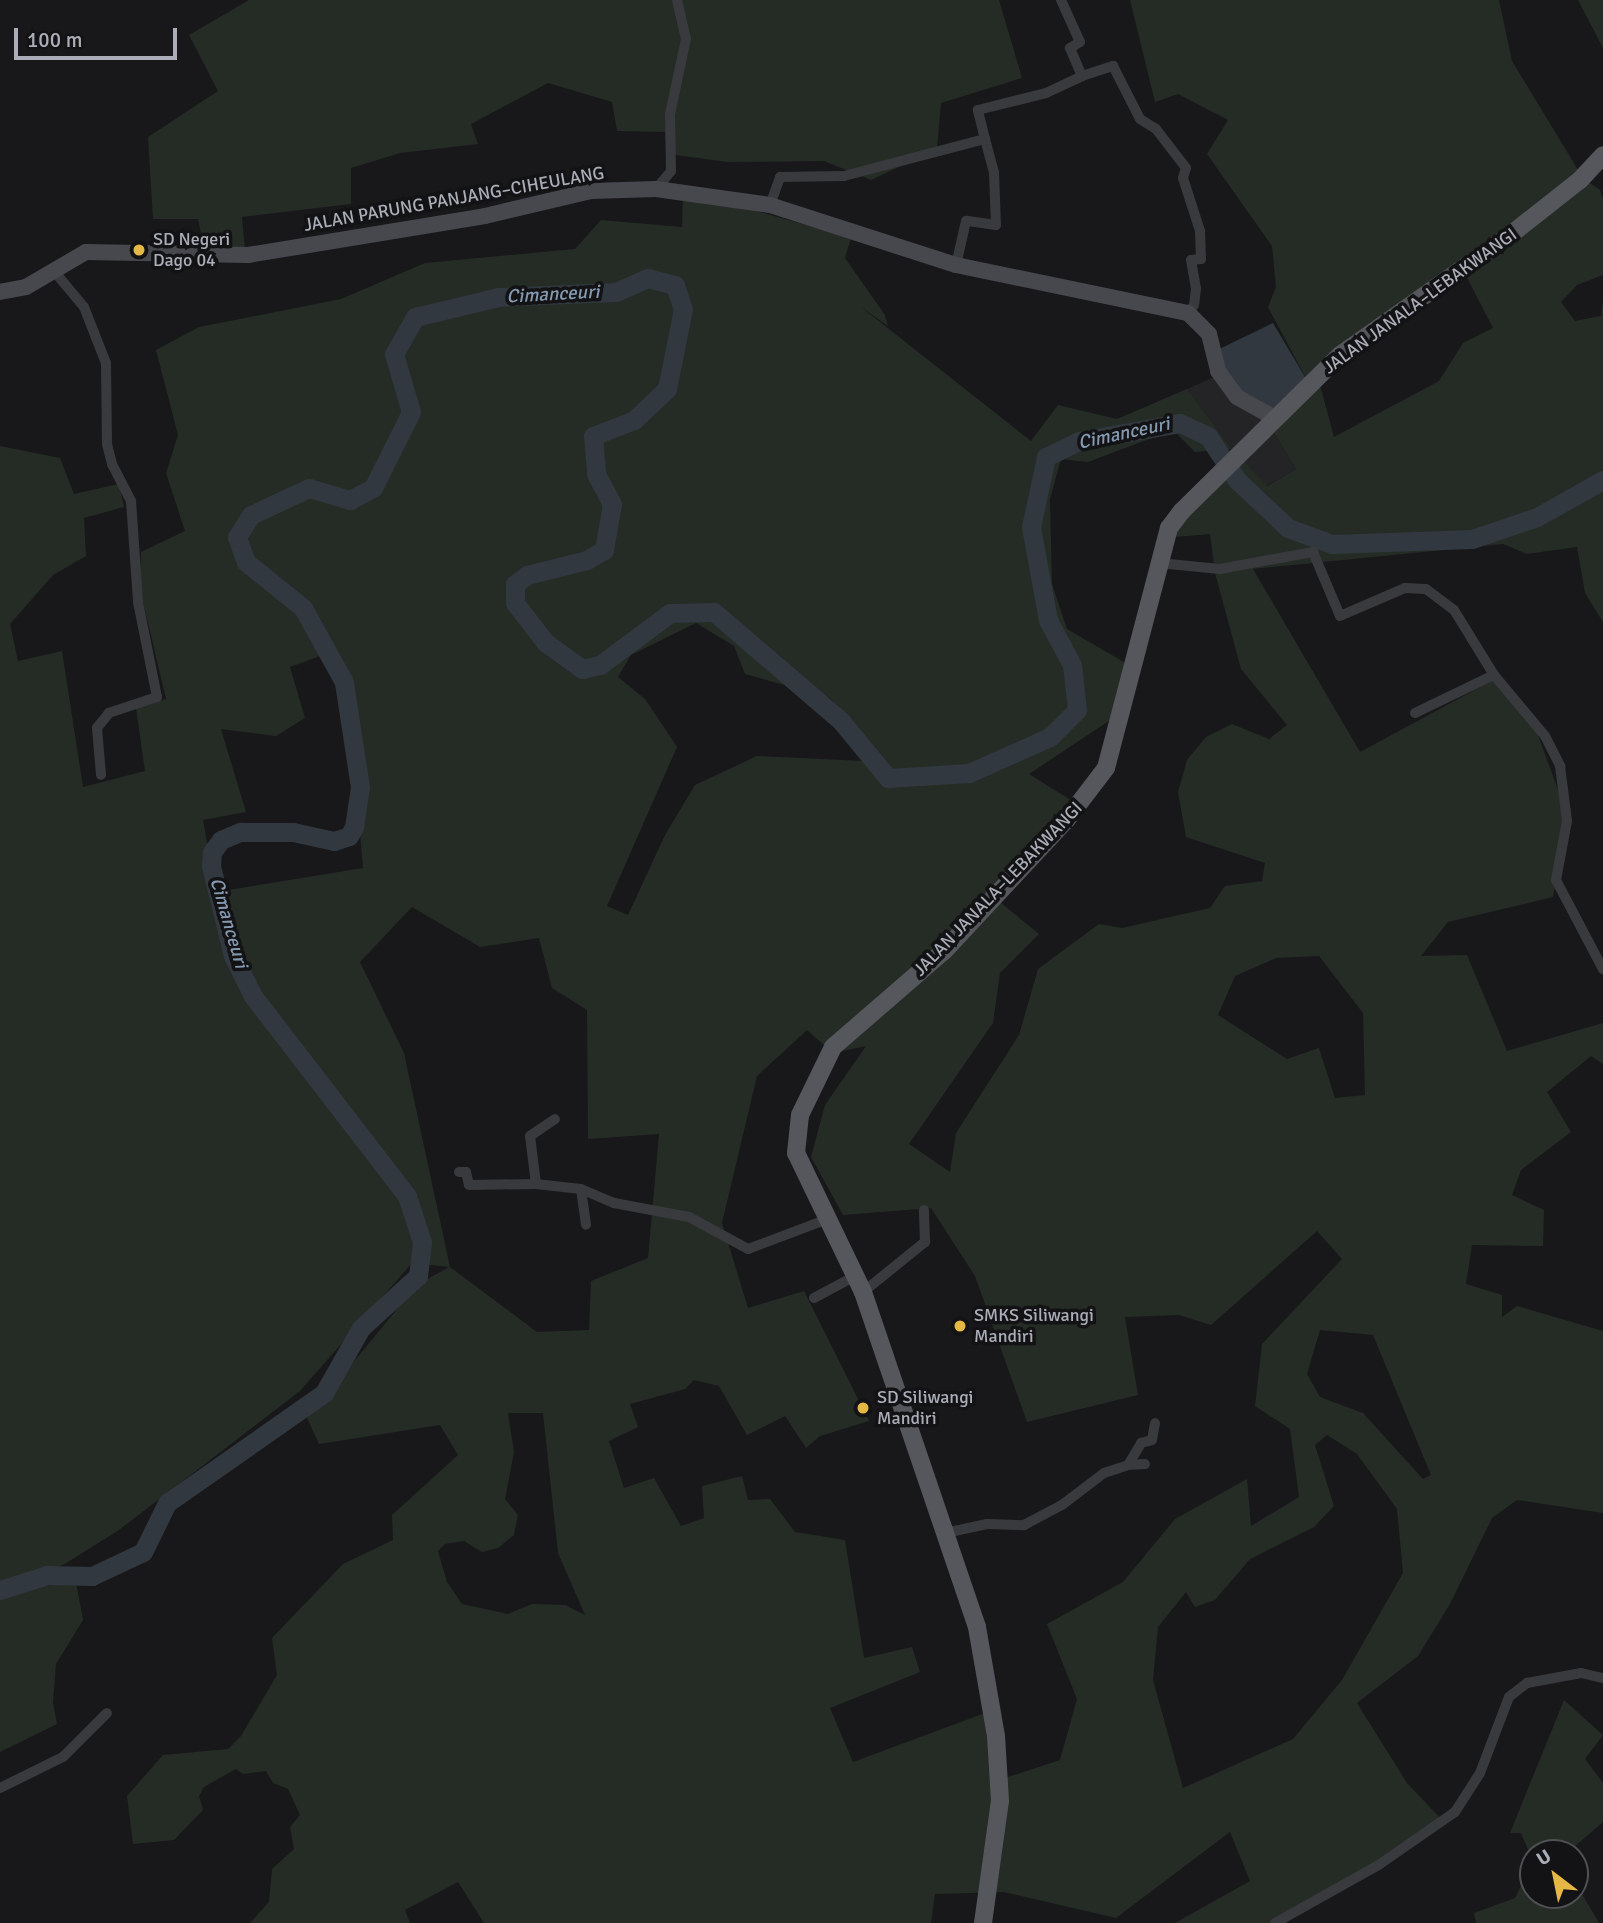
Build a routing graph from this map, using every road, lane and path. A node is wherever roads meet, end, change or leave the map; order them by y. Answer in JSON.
{"nodes":[{"id":1,"x":677,"y":0,"type":"edge"},
{"id":2,"x":1061,"y":0,"type":"edge"},
{"id":3,"x":1082,"y":76,"type":"junction"},
{"id":4,"x":985,"y":139,"type":"junction"},
{"id":5,"x":1603,"y":155,"type":"edge"},
{"id":6,"x":656,"y":189,"type":"junction"},
{"id":7,"x":770,"y":205,"type":"junction"},
{"id":8,"x":956,"y":265,"type":"junction"},
{"id":9,"x":54,"y":271,"type":"junction"},
{"id":10,"x":0,"y":292,"type":"edge"},
{"id":11,"x":1188,"y":313,"type":"junction"},
{"id":12,"x":1273,"y":417,"type":"junction"},
{"id":13,"x":1159,"y":563,"type":"junction"},
{"id":14,"x":1494,"y":675,"type":"junction"},
{"id":15,"x":1415,"y":713,"type":"dead end"},
{"id":16,"x":101,"y":775,"type":"dead end"},
{"id":17,"x":1603,"y":969,"type":"edge"},
{"id":18,"x":555,"y":1119,"type":"dead end"},
{"id":19,"x":458,"y":1172,"type":"dead end"},
{"id":20,"x":536,"y":1184,"type":"junction"},
{"id":21,"x":580,"y":1189,"type":"junction"},
{"id":22,"x":923,"y":1210,"type":"dead end"},
{"id":23,"x":825,"y":1220,"type":"junction"},
{"id":24,"x":586,"y":1225,"type":"dead end"},
{"id":25,"x":859,"y":1284,"type":"junction"},
{"id":26,"x":814,"y":1298,"type":"dead end"},
{"id":27,"x":1155,"y":1423,"type":"dead end"},
{"id":28,"x":1146,"y":1464,"type":"dead end"},
{"id":29,"x":1128,"y":1465,"type":"junction"},
{"id":30,"x":946,"y":1533,"type":"junction"},
{"id":31,"x":1603,"y":1678,"type":"edge"},
{"id":32,"x":107,"y":1713,"type":"dead end"},
{"id":33,"x":0,"y":1788,"type":"edge"},
{"id":34,"x":983,"y":1923,"type":"edge"},
{"id":35,"x":1275,"y":1923,"type":"edge"}],
"edges":[{"from":1,"to":6,"type":"street"},
{"from":2,"to":3,"type":"street"},
{"from":3,"to":4,"type":"street"},
{"from":3,"to":11,"type":"street"},
{"from":4,"to":7,"type":"street"},
{"from":4,"to":8,"type":"street"},
{"from":5,"to":12,"type":"main road","name":"JALAN JANALA–LEBAKWANGI"},
{"from":6,"to":7,"type":"street","name":"JALAN PARUNG PANJANG–CIHEULANG"},
{"from":6,"to":9,"type":"street","name":"JALAN PARUNG PANJANG–CIHEULANG"},
{"from":7,"to":8,"type":"street","name":"JALAN PARUNG PANJANG–CIHEULANG"},
{"from":8,"to":11,"type":"street","name":"JALAN PARUNG PANJANG–CIHEULANG"},
{"from":9,"to":10,"type":"street","name":"JALAN PARUNG PANJANG–CIHEULANG"},
{"from":9,"to":16,"type":"street"},
{"from":11,"to":12,"type":"street"},
{"from":12,"to":13,"type":"main road","name":"JALAN JANALA–LEBAKWANGI"},
{"from":13,"to":14,"type":"street"},
{"from":13,"to":23,"type":"main road","name":"JALAN JANALA–LEBAKWANGI"},
{"from":14,"to":15,"type":"street"},
{"from":14,"to":17,"type":"street"},
{"from":18,"to":20,"type":"street"},
{"from":19,"to":20,"type":"street"},
{"from":20,"to":21,"type":"street"},
{"from":21,"to":23,"type":"street"},
{"from":21,"to":24,"type":"street"},
{"from":22,"to":25,"type":"street"},
{"from":23,"to":25,"type":"main road","name":"JALAN JANALA–LEBAKWANGI"},
{"from":25,"to":26,"type":"street"},
{"from":25,"to":30,"type":"main road","name":"JALAN JANALA–LEBAKWANGI"},
{"from":27,"to":29,"type":"street"},
{"from":28,"to":29,"type":"street"},
{"from":29,"to":30,"type":"street"},
{"from":30,"to":34,"type":"main road","name":"JALAN JANALA–LEBAKWANGI"},
{"from":31,"to":35,"type":"street"},
{"from":32,"to":33,"type":"street"}]}
